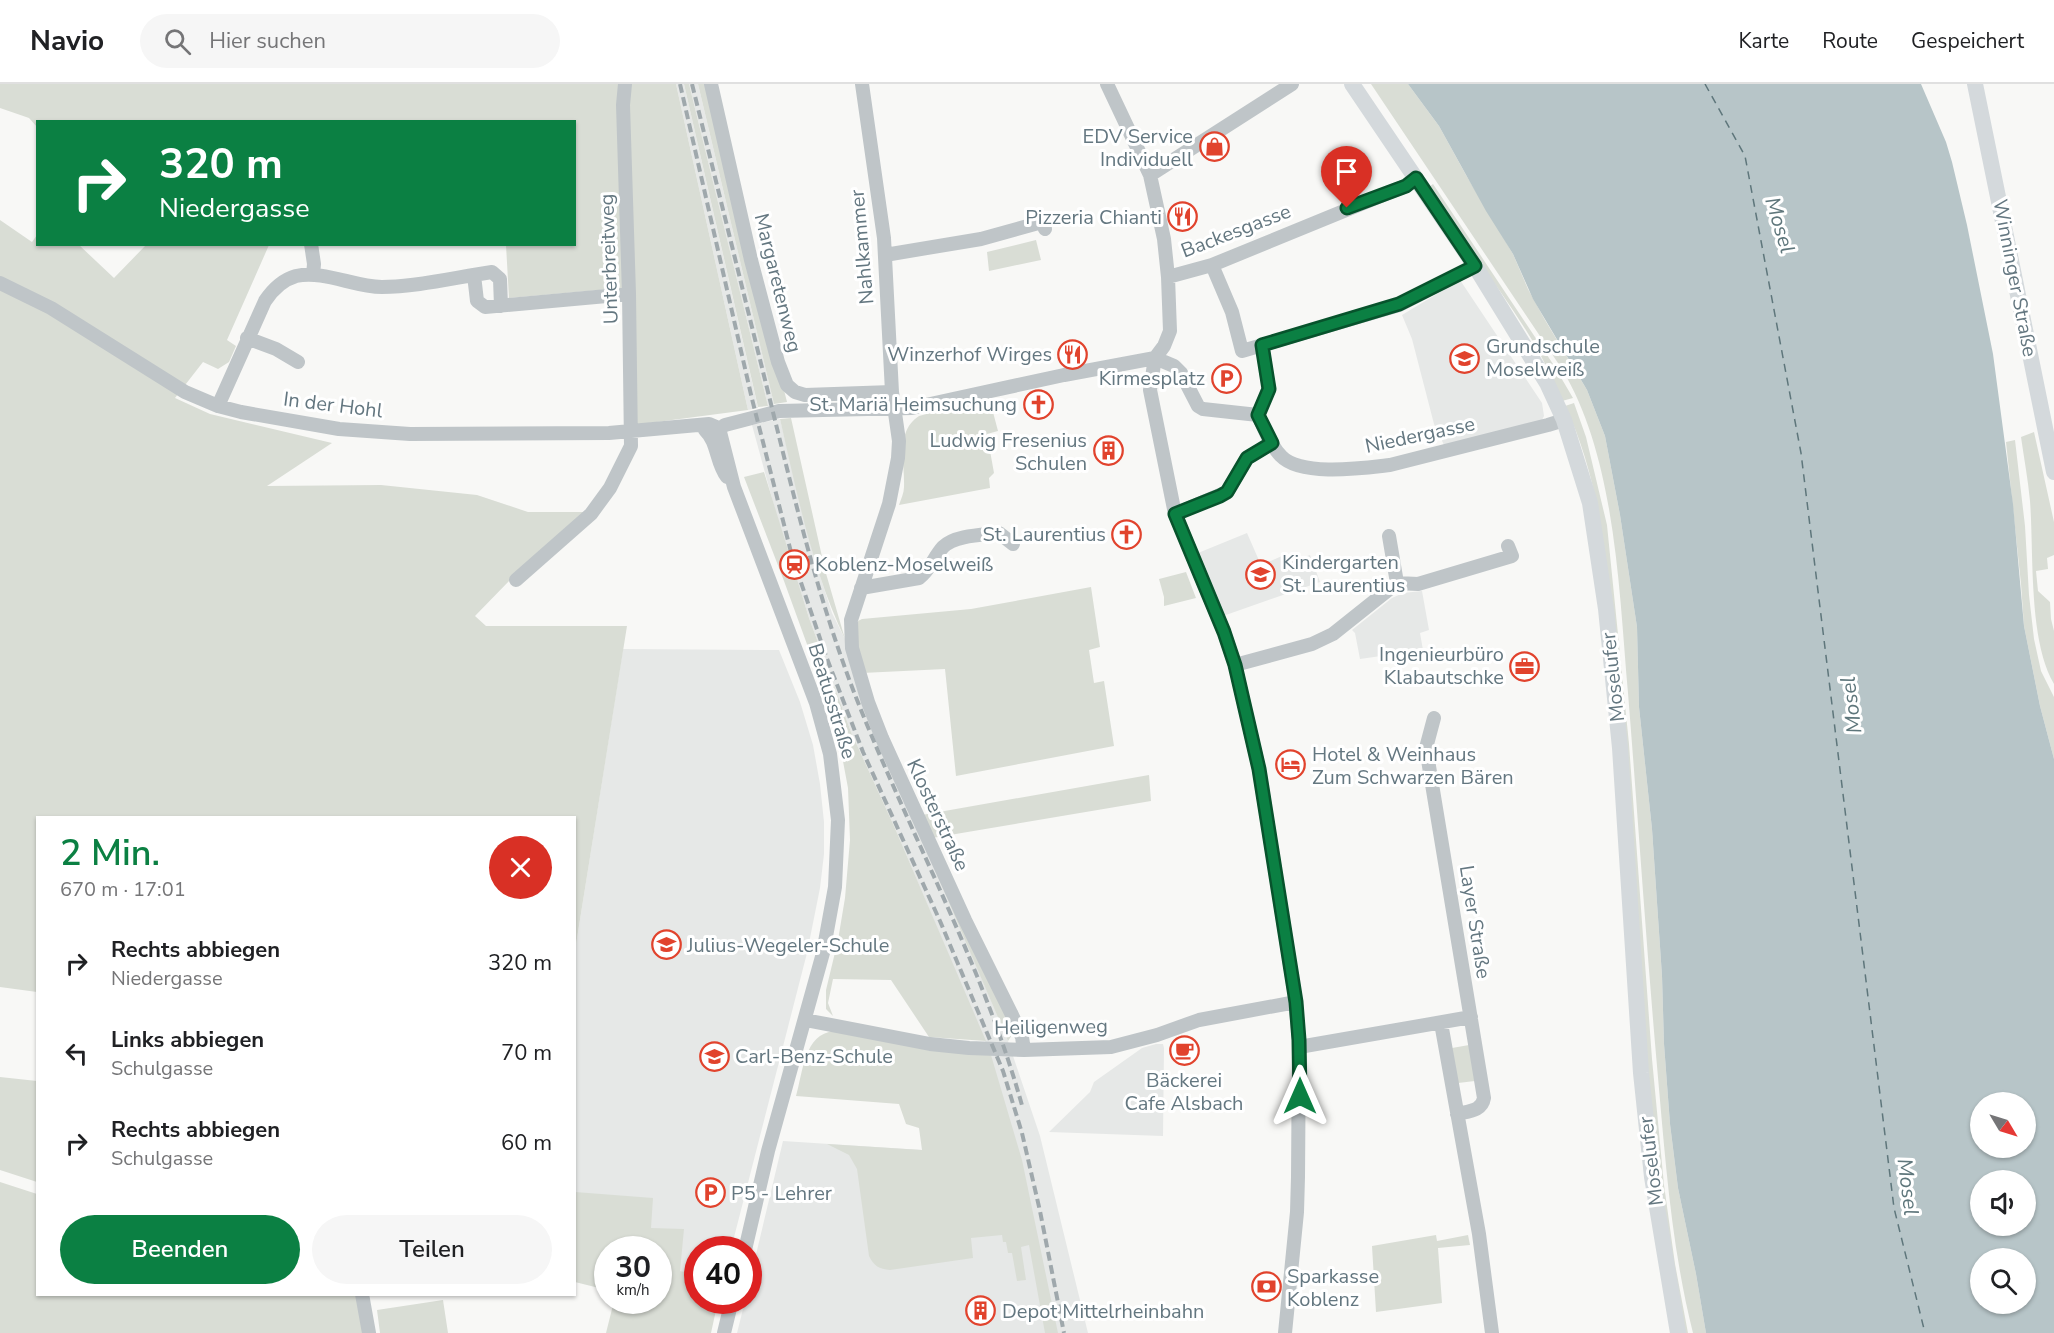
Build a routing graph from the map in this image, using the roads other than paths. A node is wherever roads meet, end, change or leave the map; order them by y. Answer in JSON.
{"nodes":[{"id":1,"x":625,"y":84,"type":"edge"},
{"id":2,"x":711,"y":84,"type":"edge"},
{"id":3,"x":862,"y":84,"type":"edge"},
{"id":4,"x":1107,"y":84,"type":"edge"},
{"id":5,"x":1292,"y":84,"type":"edge"},
{"id":6,"x":1352,"y":84,"type":"edge"},
{"id":7,"x":1975,"y":84,"type":"edge"},
{"id":8,"x":1150,"y":176,"type":"junction"},
{"id":9,"x":1416,"y":178,"type":"junction"},
{"id":10,"x":1045,"y":229,"type":"dead end"},
{"id":11,"x":311,"y":246,"type":"edge"},
{"id":12,"x":885,"y":255,"type":"junction"},
{"id":13,"x":1212,"y":265,"type":"junction"},
{"id":14,"x":1475,"y":266,"type":"junction"},
{"id":15,"x":313,"y":275,"type":"junction"},
{"id":16,"x":474,"y":275,"type":"junction"},
{"id":17,"x":1168,"y":277,"type":"junction"},
{"id":18,"x":0,"y":283,"type":"edge"},
{"id":19,"x":629,"y":294,"type":"junction"},
{"id":20,"x":501,"y":306,"type":"junction"},
{"id":21,"x":247,"y":338,"type":"junction"},
{"id":22,"x":1262,"y":345,"type":"junction"},
{"id":23,"x":1155,"y":358,"type":"junction"},
{"id":24,"x":298,"y":362,"type":"dead end"},
{"id":25,"x":892,"y":392,"type":"junction"},
{"id":26,"x":218,"y":406,"type":"junction"},
{"id":27,"x":894,"y":408,"type":"junction"},
{"id":28,"x":1258,"y":415,"type":"junction"},
{"id":29,"x":1564,"y":420,"type":"junction"},
{"id":30,"x":632,"y":432,"type":"junction"},
{"id":31,"x":714,"y":432,"type":"junction"},
{"id":32,"x":1272,"y":443,"type":"junction"},
{"id":33,"x":2054,"y":472,"type":"edge"},
{"id":34,"x":1175,"y":514,"type":"junction"},
{"id":35,"x":1389,"y":536,"type":"dead end"},
{"id":36,"x":1013,"y":544,"type":"dead end"},
{"id":37,"x":1508,"y":546,"type":"dead end"},
{"id":38,"x":516,"y":580,"type":"dead end"},
{"id":39,"x":1397,"y":583,"type":"junction"},
{"id":40,"x":861,"y":588,"type":"junction"},
{"id":41,"x":1235,"y":665,"type":"junction"},
{"id":42,"x":1434,"y":718,"type":"dead end"},
{"id":43,"x":1296,"y":1002,"type":"junction"},
{"id":44,"x":1471,"y":1017,"type":"junction"},
{"id":45,"x":805,"y":1020,"type":"junction"},
{"id":46,"x":1441,"y":1023,"type":"junction"},
{"id":47,"x":1299,"y":1047,"type":"junction"},
{"id":48,"x":1024,"y":1050,"type":"junction"},
{"id":49,"x":1457,"y":1114,"type":"junction"},
{"id":50,"x":748,"y":1236,"type":"edge"},
{"id":51,"x":363,"y":1296,"type":"edge"},
{"id":52,"x":729,"y":1314,"type":"edge"},
{"id":53,"x":369,"y":1333,"type":"edge"},
{"id":54,"x":724,"y":1333,"type":"edge"},
{"id":55,"x":1285,"y":1333,"type":"edge"},
{"id":56,"x":1492,"y":1333,"type":"edge"},
{"id":57,"x":1678,"y":1333,"type":"edge"}],
"edges":[{"from":1,"to":19,"type":"street","name":"Unterbreitweg"},
{"from":2,"to":25,"type":"street","name":"Margaretenweg"},
{"from":3,"to":12,"type":"street","name":"Nahlkammer"},
{"from":4,"to":8,"type":"street"},
{"from":5,"to":8,"type":"street"},
{"from":6,"to":9,"type":"main road","name":"Moselufer"},
{"from":7,"to":33,"type":"main road","name":"Winninger Straße"},
{"from":8,"to":17,"type":"street"},
{"from":9,"to":13,"type":"street","name":"Backesgasse"},
{"from":9,"to":14,"type":"main road","name":"Moselufer"},
{"from":10,"to":12,"type":"street"},
{"from":11,"to":15,"type":"street"},
{"from":12,"to":25,"type":"street","name":"Nahlkammer"},
{"from":13,"to":17,"type":"street","name":"Backesgasse"},
{"from":13,"to":22,"type":"street"},
{"from":14,"to":22,"type":"street"},
{"from":14,"to":29,"type":"main road","name":"Moselufer"},
{"from":15,"to":16,"type":"street"},
{"from":15,"to":21,"type":"street"},
{"from":16,"to":20,"type":"street"},
{"from":16,"to":20,"type":"street"},
{"from":17,"to":23,"type":"street"},
{"from":18,"to":26,"type":"street","name":"In der Hohl"},
{"from":19,"to":20,"type":"street"},
{"from":19,"to":30,"type":"street","name":"Unterbreitweg"},
{"from":21,"to":24,"type":"street"},
{"from":21,"to":26,"type":"street"},
{"from":22,"to":28,"type":"street"},
{"from":23,"to":27,"type":"street"},
{"from":23,"to":28,"type":"street"},
{"from":23,"to":34,"type":"street"},
{"from":25,"to":27,"type":"street","name":"Nahlkammer"},
{"from":26,"to":30,"type":"street","name":"In der Hohl"},
{"from":27,"to":31,"type":"street"},
{"from":27,"to":40,"type":"street","name":"Klosterstraße"},
{"from":28,"to":32,"type":"street","name":"Niedergasse"},
{"from":29,"to":32,"type":"street","name":"Niedergasse"},
{"from":29,"to":57,"type":"main road","name":"Moselufer"},
{"from":30,"to":31,"type":"street","name":"In der Hohl"},
{"from":30,"to":38,"type":"street","name":"Unterbreitweg"},
{"from":31,"to":45,"type":"street","name":"Beatusstraße"},
{"from":32,"to":34,"type":"street"},
{"from":34,"to":41,"type":"street"},
{"from":35,"to":39,"type":"street"},
{"from":36,"to":40,"type":"street"},
{"from":37,"to":39,"type":"street"},
{"from":39,"to":41,"type":"street"},
{"from":40,"to":48,"type":"street","name":"Klosterstraße"},
{"from":41,"to":43,"type":"street"},
{"from":42,"to":44,"type":"street","name":"Layer Straße"},
{"from":43,"to":47,"type":"street"},
{"from":43,"to":48,"type":"street","name":"Heiligenweg"},
{"from":44,"to":46,"type":"street"},
{"from":44,"to":49,"type":"street","name":"Layer Straße"},
{"from":45,"to":48,"type":"street","name":"Heiligenweg"},
{"from":45,"to":50,"type":"street","name":"Beatusstraße"},
{"from":46,"to":47,"type":"street"},
{"from":46,"to":49,"type":"street"},
{"from":47,"to":55,"type":"street"},
{"from":49,"to":56,"type":"street"},
{"from":51,"to":53,"type":"street"},
{"from":52,"to":54,"type":"street"}]}
